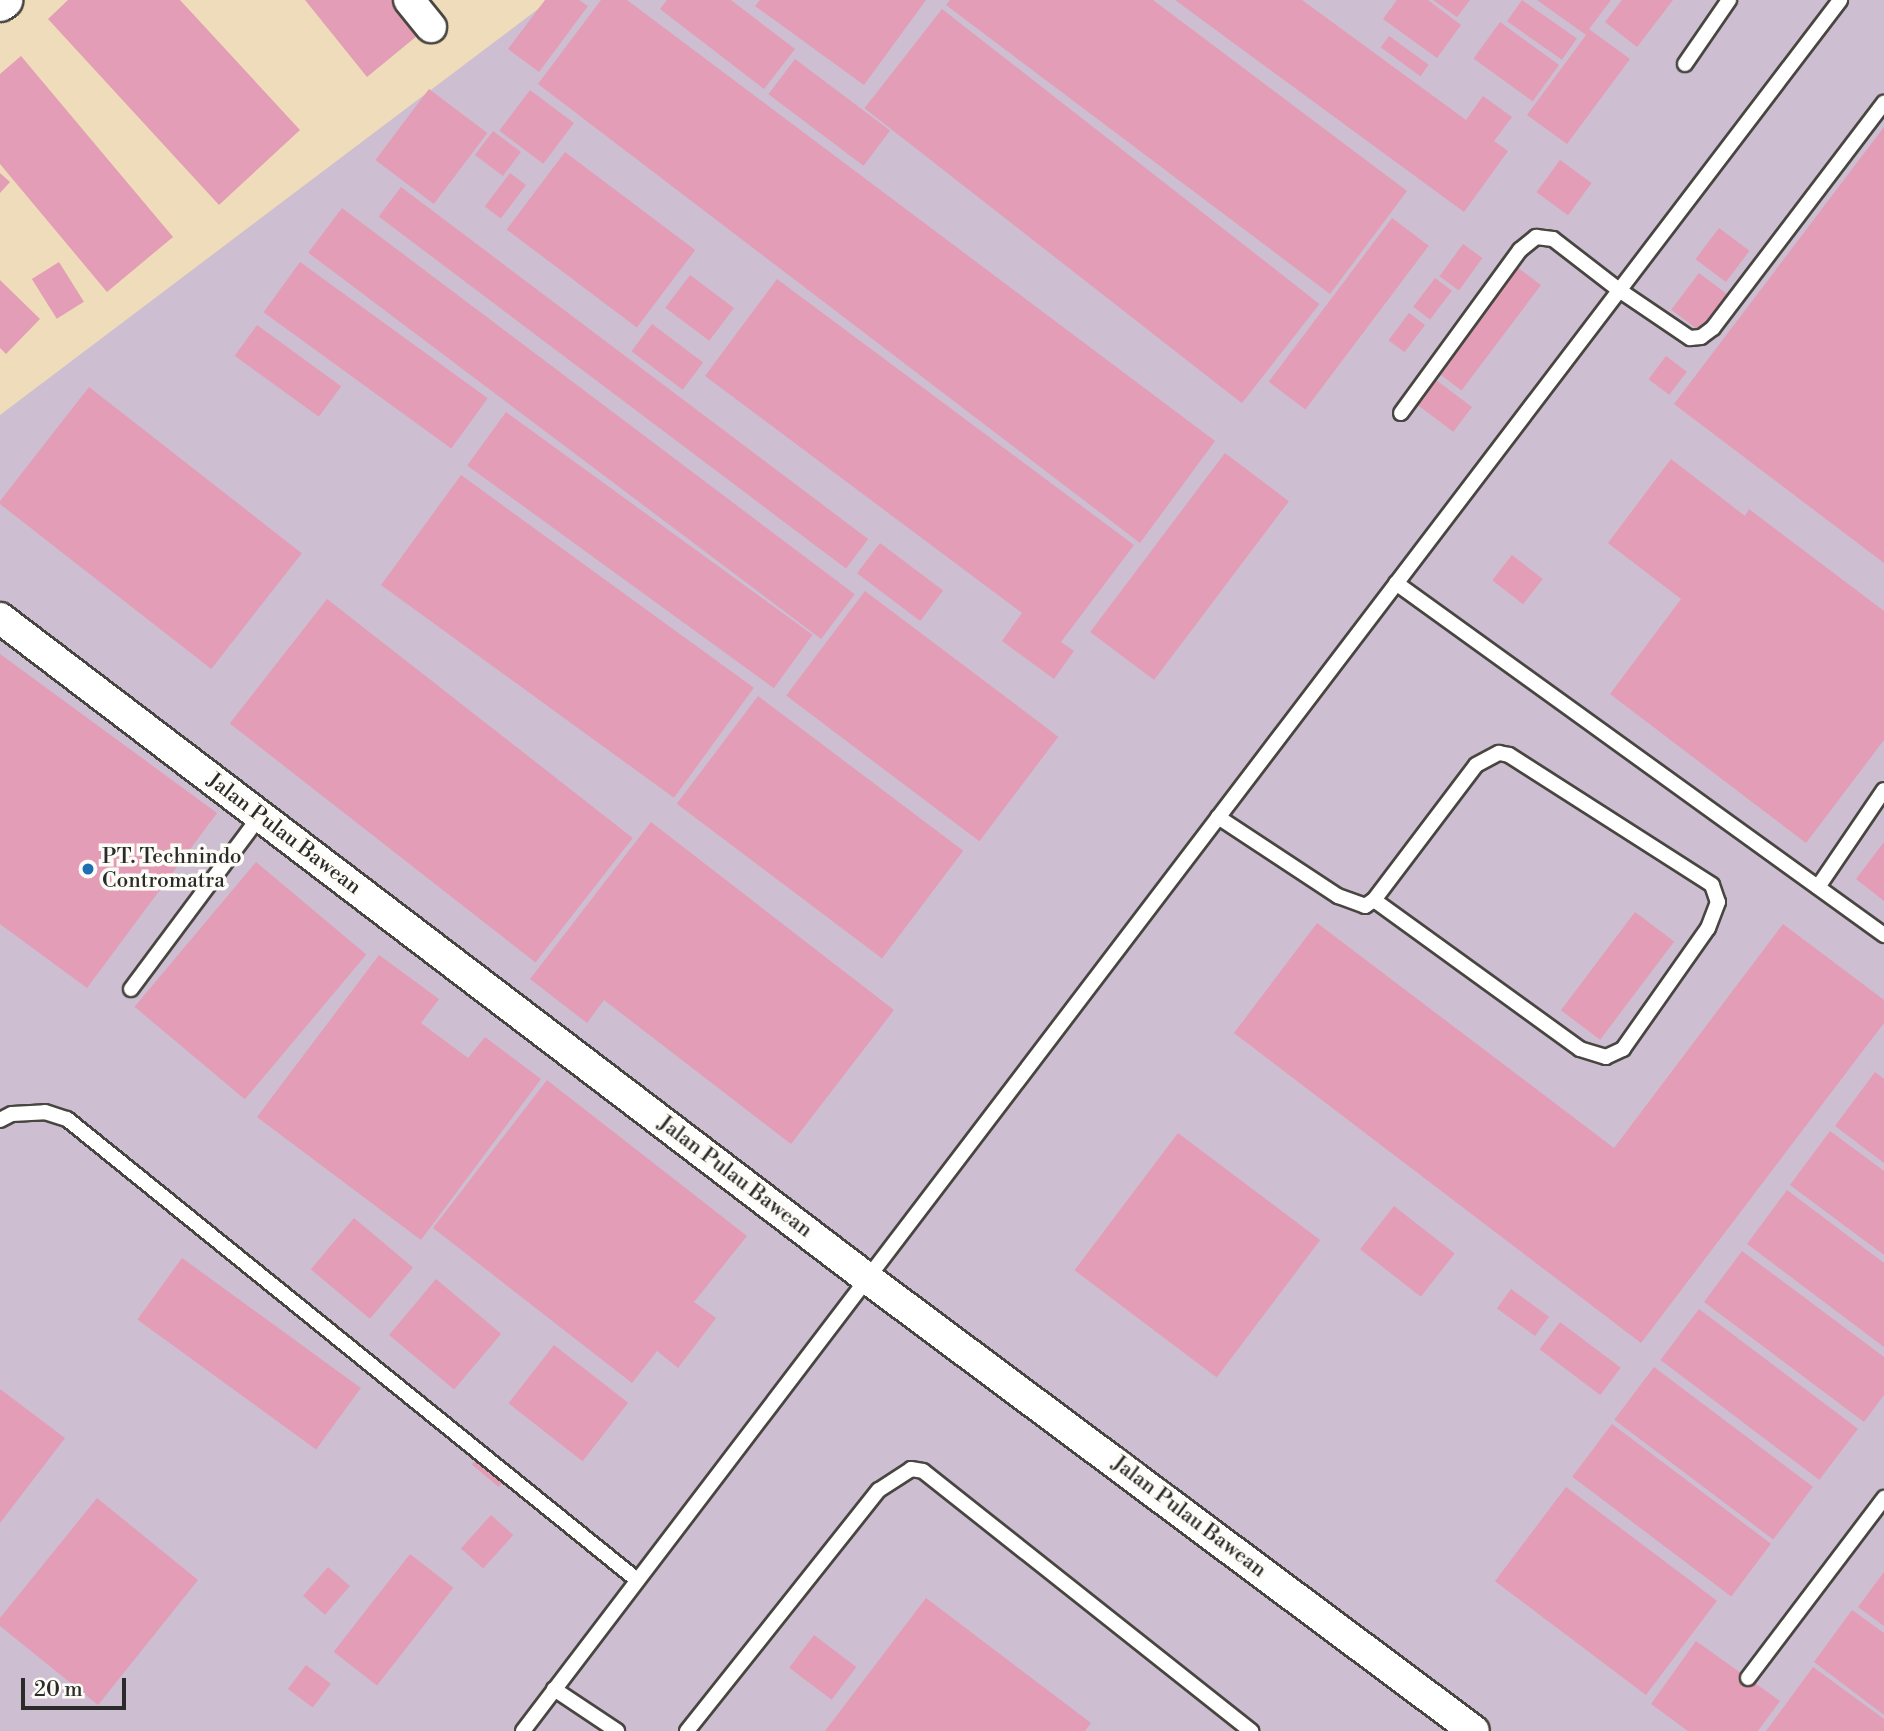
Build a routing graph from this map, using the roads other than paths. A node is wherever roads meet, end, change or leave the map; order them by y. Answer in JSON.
{"nodes":[{"id":1,"x":410,"y":0,"type":"edge"},
{"id":2,"x":1729,"y":0,"type":"edge"},
{"id":3,"x":1840,"y":0,"type":"edge"},
{"id":4,"x":431,"y":27,"type":"dead end"},
{"id":5,"x":1685,"y":64,"type":"dead end"},
{"id":6,"x":1884,"y":103,"type":"edge"},
{"id":7,"x":1619,"y":290,"type":"junction"},
{"id":8,"x":1401,"y":413,"type":"dead end"},
{"id":9,"x":1396,"y":583,"type":"junction"},
{"id":10,"x":0,"y":618,"type":"edge"},
{"id":11,"x":1884,"y":790,"type":"edge"},
{"id":12,"x":260,"y":816,"type":"junction"},
{"id":13,"x":1218,"y":817,"type":"junction"},
{"id":14,"x":1818,"y":887,"type":"junction"},
{"id":15,"x":1374,"y":900,"type":"junction"},
{"id":16,"x":1884,"y":935,"type":"edge"},
{"id":17,"x":131,"y":989,"type":"dead end"},
{"id":18,"x":0,"y":1120,"type":"edge"},
{"id":19,"x":867,"y":1278,"type":"junction"},
{"id":20,"x":1884,"y":1498,"type":"edge"},
{"id":21,"x":637,"y":1580,"type":"junction"},
{"id":22,"x":1748,"y":1678,"type":"dead end"},
{"id":23,"x":554,"y":1689,"type":"junction"},
{"id":24,"x":523,"y":1731,"type":"edge"},
{"id":25,"x":617,"y":1731,"type":"edge"},
{"id":26,"x":687,"y":1731,"type":"edge"},
{"id":27,"x":1251,"y":1731,"type":"edge"},
{"id":28,"x":1474,"y":1731,"type":"edge"}],
"edges":[{"from":1,"to":4,"type":"street"},
{"from":2,"to":5,"type":"lane"},
{"from":3,"to":7,"type":"lane"},
{"from":6,"to":7,"type":"lane"},
{"from":7,"to":8,"type":"lane"},
{"from":7,"to":9,"type":"lane"},
{"from":9,"to":13,"type":"lane"},
{"from":9,"to":14,"type":"lane"},
{"from":10,"to":12,"type":"street","name":"Jalan Pulau Bawean"},
{"from":11,"to":14,"type":"lane"},
{"from":12,"to":17,"type":"lane"},
{"from":12,"to":19,"type":"street","name":"Jalan Pulau Bawean"},
{"from":13,"to":15,"type":"lane"},
{"from":13,"to":19,"type":"lane"},
{"from":14,"to":16,"type":"lane"},
{"from":15,"to":15,"type":"lane"},
{"from":18,"to":21,"type":"lane"},
{"from":19,"to":21,"type":"lane"},
{"from":19,"to":28,"type":"street","name":"Jalan Pulau Bawean"},
{"from":20,"to":22,"type":"lane"},
{"from":21,"to":23,"type":"lane"},
{"from":23,"to":24,"type":"lane"},
{"from":23,"to":25,"type":"lane"},
{"from":26,"to":27,"type":"lane"}]}
